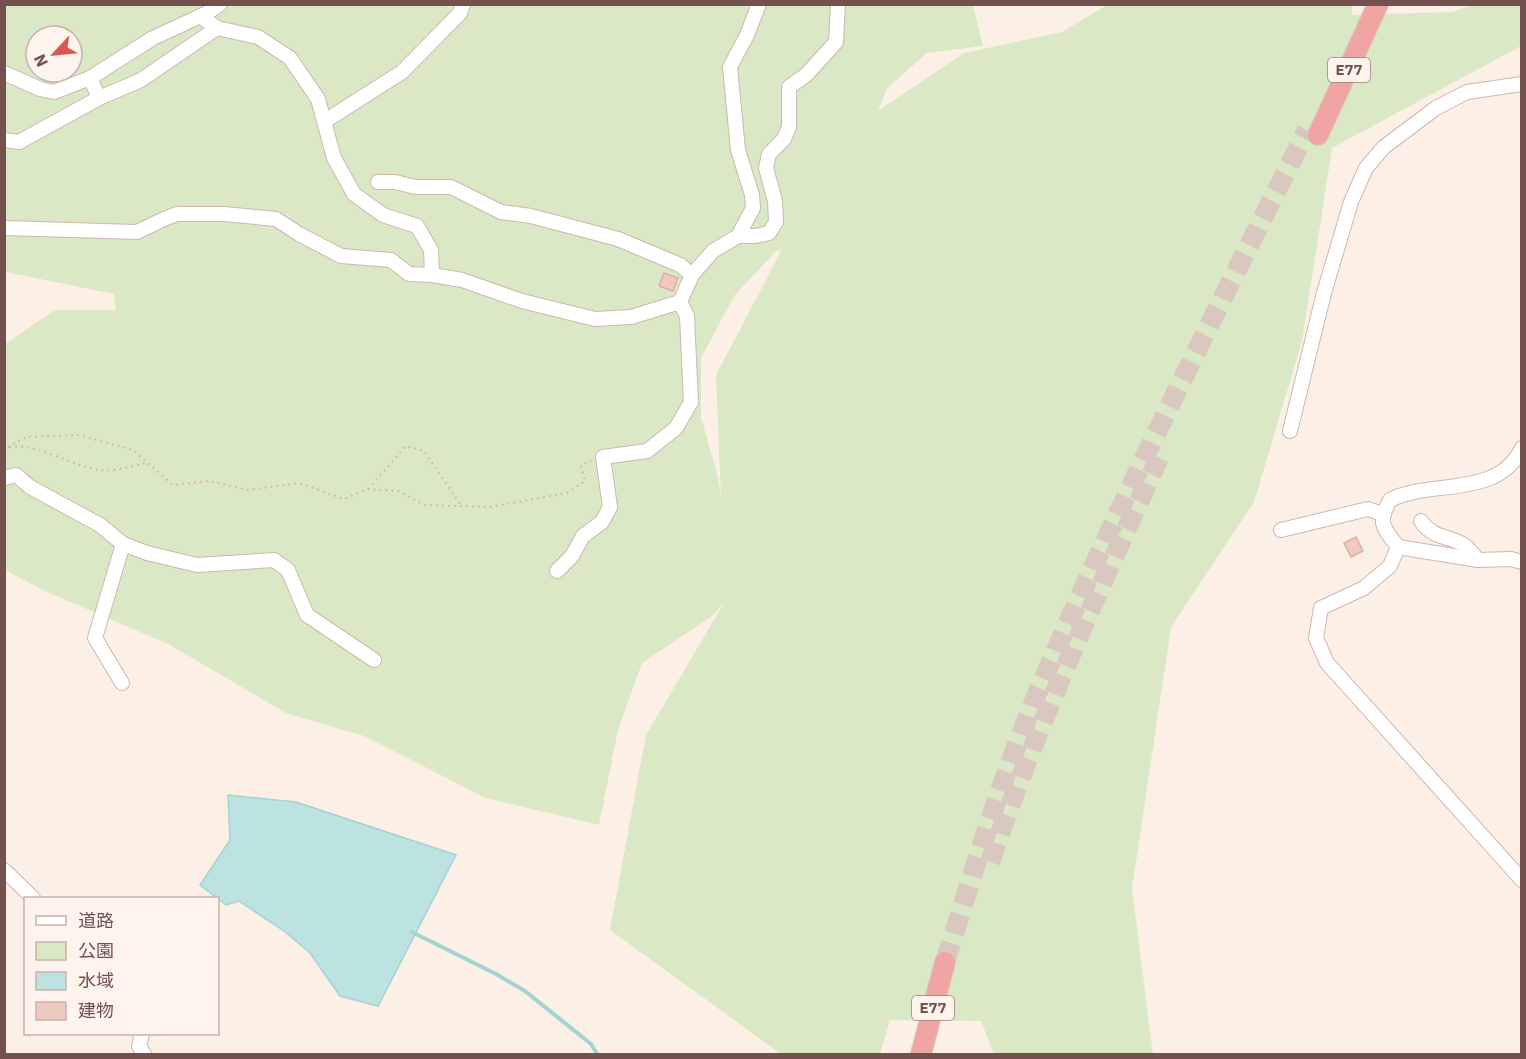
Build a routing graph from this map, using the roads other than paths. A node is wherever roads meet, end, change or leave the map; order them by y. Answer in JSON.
{"nodes":[{"id":1,"x":220,"y":4,"type":"edge"},
{"id":2,"x":463,"y":4,"type":"edge"},
{"id":3,"x":759,"y":4,"type":"edge"},
{"id":4,"x":838,"y":4,"type":"edge"},
{"id":5,"x":1366,"y":4,"type":"edge"},
{"id":6,"x":1378,"y":4,"type":"edge"},
{"id":7,"x":200,"y":16,"type":"junction"},
{"id":8,"x":217,"y":28,"type":"junction"},
{"id":9,"x":4,"y":73,"type":"edge"},
{"id":10,"x":90,"y":78,"type":"junction"},
{"id":11,"x":1521,"y":84,"type":"edge"},
{"id":12,"x":99,"y":98,"type":"junction"},
{"id":13,"x":326,"y":121,"type":"junction"},
{"id":14,"x":4,"y":140,"type":"edge"},
{"id":15,"x":378,"y":182,"type":"dead end"},
{"id":16,"x":4,"y":228,"type":"edge"},
{"id":17,"x":738,"y":236,"type":"junction"},
{"id":18,"x":432,"y":275,"type":"junction"},
{"id":19,"x":692,"y":275,"type":"junction"},
{"id":20,"x":680,"y":302,"type":"junction"},
{"id":21,"x":1290,"y":431,"type":"dead end"},
{"id":22,"x":1521,"y":448,"type":"edge"},
{"id":23,"x":4,"y":478,"type":"edge"},
{"id":24,"x":1382,"y":514,"type":"junction"},
{"id":25,"x":1421,"y":521,"type":"dead end"},
{"id":26,"x":1281,"y":530,"type":"dead end"},
{"id":27,"x":123,"y":544,"type":"junction"},
{"id":28,"x":1398,"y":547,"type":"junction"},
{"id":29,"x":1478,"y":560,"type":"junction"},
{"id":30,"x":1521,"y":562,"type":"edge"},
{"id":31,"x":557,"y":571,"type":"dead end"},
{"id":32,"x":374,"y":660,"type":"dead end"},
{"id":33,"x":122,"y":683,"type":"dead end"},
{"id":34,"x":4,"y":870,"type":"edge"},
{"id":35,"x":1521,"y":880,"type":"edge"},
{"id":36,"x":32,"y":897,"type":"edge"},
{"id":37,"x":142,"y":1035,"type":"edge"},
{"id":38,"x":144,"y":1054,"type":"edge"},
{"id":39,"x":921,"y":1054,"type":"edge"},
{"id":40,"x":932,"y":1054,"type":"edge"}],
"edges":[{"from":1,"to":7,"type":"lane"},
{"from":2,"to":13,"type":"lane"},
{"from":3,"to":17,"type":"lane"},
{"from":4,"to":17,"type":"lane"},
{"from":5,"to":6,"type":"highway","number":"E77"},
{"from":7,"to":8,"type":"lane"},
{"from":7,"to":10,"type":"lane"},
{"from":8,"to":12,"type":"lane"},
{"from":8,"to":13,"type":"lane"},
{"from":9,"to":10,"type":"lane"},
{"from":10,"to":12,"type":"lane"},
{"from":11,"to":21,"type":"lane"},
{"from":12,"to":14,"type":"lane"},
{"from":13,"to":18,"type":"lane"},
{"from":15,"to":19,"type":"lane"},
{"from":16,"to":18,"type":"lane"},
{"from":17,"to":19,"type":"lane"},
{"from":18,"to":20,"type":"lane"},
{"from":19,"to":20,"type":"lane"},
{"from":20,"to":31,"type":"lane"},
{"from":22,"to":24,"type":"lane"},
{"from":23,"to":27,"type":"lane"},
{"from":24,"to":26,"type":"lane"},
{"from":24,"to":28,"type":"lane"},
{"from":25,"to":29,"type":"lane"},
{"from":27,"to":32,"type":"lane"},
{"from":27,"to":33,"type":"lane"},
{"from":28,"to":29,"type":"lane"},
{"from":28,"to":35,"type":"lane"},
{"from":29,"to":30,"type":"lane"},
{"from":34,"to":36,"type":"lane"},
{"from":37,"to":38,"type":"lane"},
{"from":39,"to":40,"type":"highway","number":"E77"}]}
